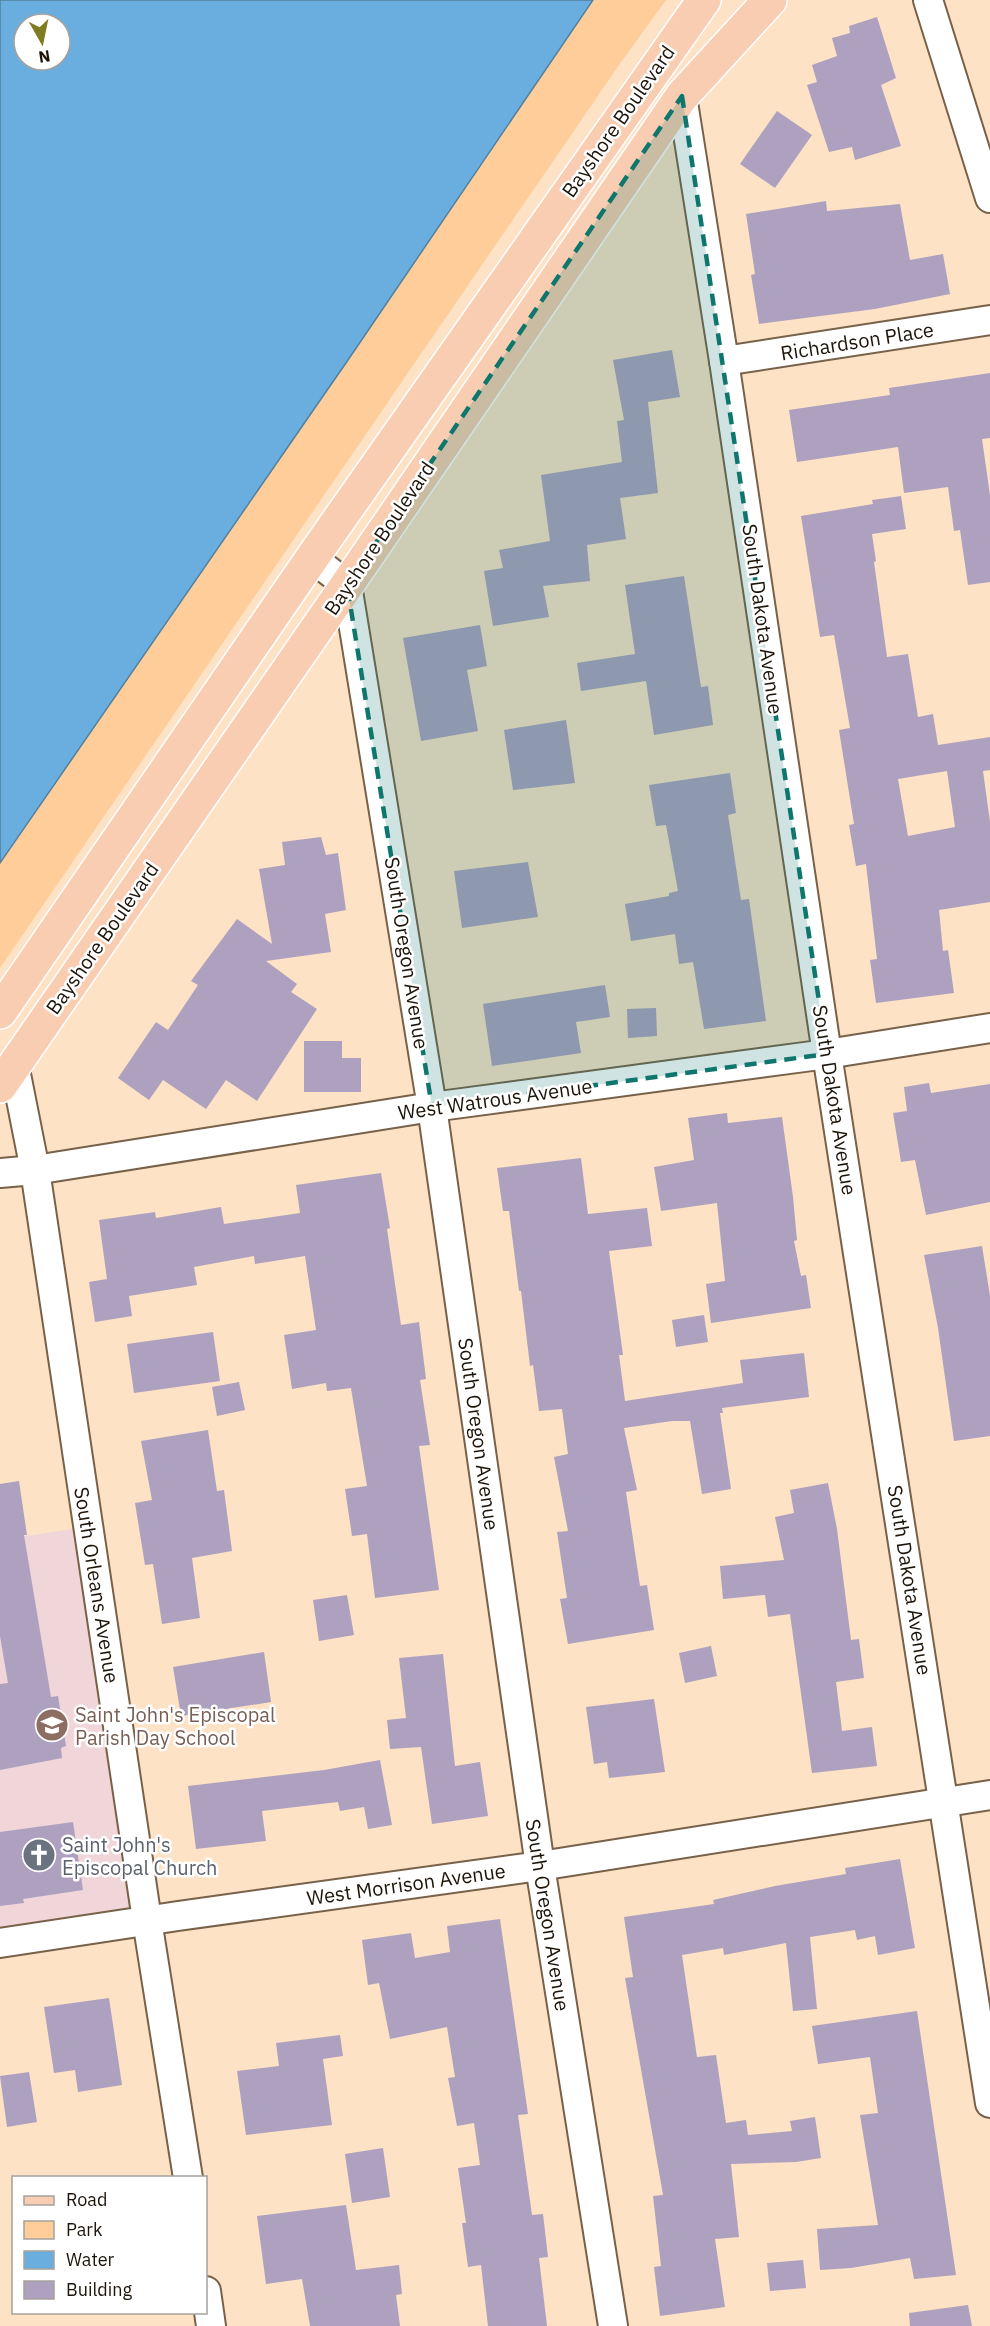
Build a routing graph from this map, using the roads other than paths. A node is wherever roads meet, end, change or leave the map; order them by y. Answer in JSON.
{"nodes":[{"id":1,"x":704,"y":0,"type":"edge"},
{"id":2,"x":770,"y":0,"type":"edge"},
{"id":3,"x":928,"y":0,"type":"edge"},
{"id":4,"x":682,"y":96,"type":"junction"},
{"id":5,"x":990,"y":198,"type":"edge"},
{"id":6,"x":990,"y":320,"type":"edge"},
{"id":7,"x":724,"y":361,"type":"junction"},
{"id":8,"x":312,"y":558,"type":"junction"},
{"id":9,"x":347,"y":585,"type":"junction"},
{"id":10,"x":0,"y":1012,"type":"edge"},
{"id":11,"x":990,"y":1028,"type":"edge"},
{"id":12,"x":827,"y":1054,"type":"junction"},
{"id":13,"x":7,"y":1075,"type":"edge"},
{"id":14,"x":432,"y":1107,"type":"junction"},
{"id":15,"x":35,"y":1170,"type":"junction"},
{"id":16,"x":0,"y":1173,"type":"edge"},
{"id":17,"x":990,"y":1795,"type":"edge"},
{"id":18,"x":945,"y":1802,"type":"junction"},
{"id":19,"x":540,"y":1866,"type":"junction"},
{"id":20,"x":147,"y":1920,"type":"junction"},
{"id":21,"x":0,"y":1943,"type":"edge"},
{"id":22,"x":990,"y":2103,"type":"edge"},
{"id":23,"x":188,"y":2176,"type":"edge"},
{"id":24,"x":207,"y":2298,"type":"edge"},
{"id":25,"x":211,"y":2326,"type":"edge"},
{"id":26,"x":613,"y":2326,"type":"edge"}],
"edges":[{"from":1,"to":8,"type":"main road","name":"Bayshore Boulevard"},
{"from":2,"to":4,"type":"main road","name":"Bayshore Boulevard"},
{"from":3,"to":5,"type":"street"},
{"from":4,"to":7,"type":"street","name":"South Dakota Avenue"},
{"from":4,"to":9,"type":"main road","name":"Bayshore Boulevard"},
{"from":6,"to":7,"type":"street","name":"Richardson Place"},
{"from":7,"to":12,"type":"street","name":"South Dakota Avenue"},
{"from":8,"to":9,"type":"street"},
{"from":8,"to":10,"type":"main road","name":"Bayshore Boulevard"},
{"from":9,"to":13,"type":"main road","name":"Bayshore Boulevard"},
{"from":9,"to":14,"type":"street","name":"South Oregon Avenue"},
{"from":11,"to":12,"type":"street","name":"West Watrous Avenue"},
{"from":12,"to":14,"type":"street","name":"West Watrous Avenue"},
{"from":12,"to":18,"type":"street","name":"South Dakota Avenue"},
{"from":13,"to":15,"type":"street","name":"South Orleans Avenue"},
{"from":14,"to":15,"type":"street","name":"West Watrous Avenue"},
{"from":14,"to":19,"type":"street","name":"South Oregon Avenue"},
{"from":15,"to":16,"type":"street","name":"West Watrous Avenue"},
{"from":15,"to":20,"type":"street","name":"South Orleans Avenue"},
{"from":17,"to":18,"type":"street","name":"West Morrison Avenue"},
{"from":18,"to":19,"type":"street","name":"West Morrison Avenue"},
{"from":18,"to":22,"type":"street","name":"South Dakota Avenue"},
{"from":19,"to":20,"type":"street","name":"West Morrison Avenue"},
{"from":19,"to":26,"type":"street","name":"South Oregon Avenue"},
{"from":20,"to":21,"type":"street","name":"West Morrison Avenue"},
{"from":20,"to":23,"type":"street","name":"South Orleans Avenue"},
{"from":24,"to":25,"type":"street"}]}
